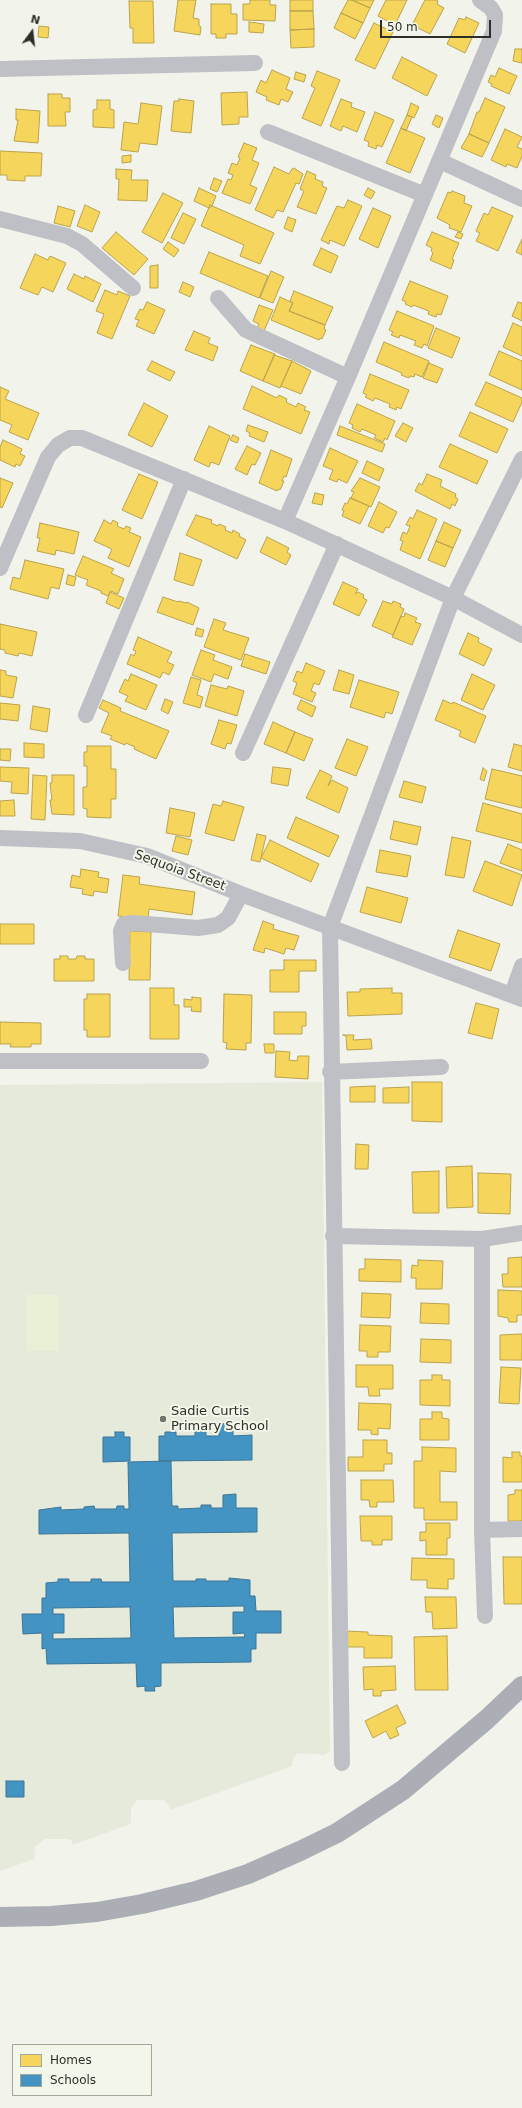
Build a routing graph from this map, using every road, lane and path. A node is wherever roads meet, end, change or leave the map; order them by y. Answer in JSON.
{"nodes":[{"id":1,"x":480,"y":0,"type":"edge"},
{"id":2,"x":255,"y":63,"type":"dead end"},
{"id":3,"x":0,"y":69,"type":"edge"},
{"id":4,"x":268,"y":132,"type":"dead end"},
{"id":5,"x":440,"y":160,"type":"junction"},
{"id":6,"x":425,"y":195,"type":"junction"},
{"id":7,"x":522,"y":199,"type":"edge"},
{"id":8,"x":0,"y":218,"type":"edge"},
{"id":9,"x":133,"y":288,"type":"dead end"},
{"id":10,"x":218,"y":298,"type":"dead end"},
{"id":11,"x":348,"y":377,"type":"junction"},
{"id":12,"x":522,"y":459,"type":"edge"},
{"id":13,"x":184,"y":479,"type":"junction"},
{"id":14,"x":285,"y":521,"type":"junction"},
{"id":15,"x":337,"y":544,"type":"junction"},
{"id":16,"x":0,"y":568,"type":"edge"},
{"id":17,"x":453,"y":598,"type":"junction"},
{"id":18,"x":522,"y":635,"type":"edge"},
{"id":19,"x":86,"y":715,"type":"dead end"},
{"id":20,"x":243,"y":754,"type":"dead end"},
{"id":21,"x":0,"y":838,"type":"edge"},
{"id":22,"x":241,"y":894,"type":"junction"},
{"id":23,"x":330,"y":927,"type":"junction"},
{"id":24,"x":123,"y":963,"type":"dead end"},
{"id":25,"x":522,"y":966,"type":"edge"},
{"id":26,"x":517,"y":996,"type":"edge"},
{"id":27,"x":0,"y":1061,"type":"edge"},
{"id":28,"x":201,"y":1061,"type":"dead end"},
{"id":29,"x":441,"y":1067,"type":"dead end"},
{"id":30,"x":330,"y":1072,"type":"junction"},
{"id":31,"x":522,"y":1233,"type":"edge"},
{"id":32,"x":333,"y":1236,"type":"junction"},
{"id":33,"x":482,"y":1239,"type":"junction"},
{"id":34,"x":522,"y":1529,"type":"edge"},
{"id":35,"x":482,"y":1530,"type":"junction"},
{"id":36,"x":485,"y":1616,"type":"dead end"},
{"id":37,"x":522,"y":1686,"type":"edge"},
{"id":38,"x":342,"y":1763,"type":"dead end"},
{"id":39,"x":0,"y":1917,"type":"edge"}],
"edges":[{"from":1,"to":5,"type":"street"},
{"from":2,"to":3,"type":"street"},
{"from":4,"to":6,"type":"street"},
{"from":5,"to":6,"type":"street"},
{"from":5,"to":7,"type":"street"},
{"from":6,"to":11,"type":"street"},
{"from":8,"to":9,"type":"street"},
{"from":10,"to":11,"type":"street"},
{"from":11,"to":14,"type":"street"},
{"from":12,"to":17,"type":"street"},
{"from":13,"to":14,"type":"street"},
{"from":13,"to":16,"type":"street"},
{"from":13,"to":19,"type":"street"},
{"from":14,"to":15,"type":"street"},
{"from":15,"to":17,"type":"street"},
{"from":15,"to":20,"type":"street"},
{"from":17,"to":18,"type":"street"},
{"from":17,"to":23,"type":"street"},
{"from":21,"to":22,"type":"street","name":"Sequoia Street"},
{"from":22,"to":23,"type":"street","name":"Sequoia Street"},
{"from":22,"to":24,"type":"street"},
{"from":23,"to":26,"type":"street","name":"Sequoia Street"},
{"from":23,"to":30,"type":"street"},
{"from":25,"to":26,"type":"street"},
{"from":27,"to":28,"type":"street"},
{"from":29,"to":30,"type":"street"},
{"from":30,"to":32,"type":"street"},
{"from":31,"to":33,"type":"street"},
{"from":32,"to":33,"type":"street"},
{"from":32,"to":38,"type":"street"},
{"from":33,"to":35,"type":"street"},
{"from":34,"to":35,"type":"street"},
{"from":35,"to":36,"type":"street"},
{"from":37,"to":39,"type":"main road"}]}
